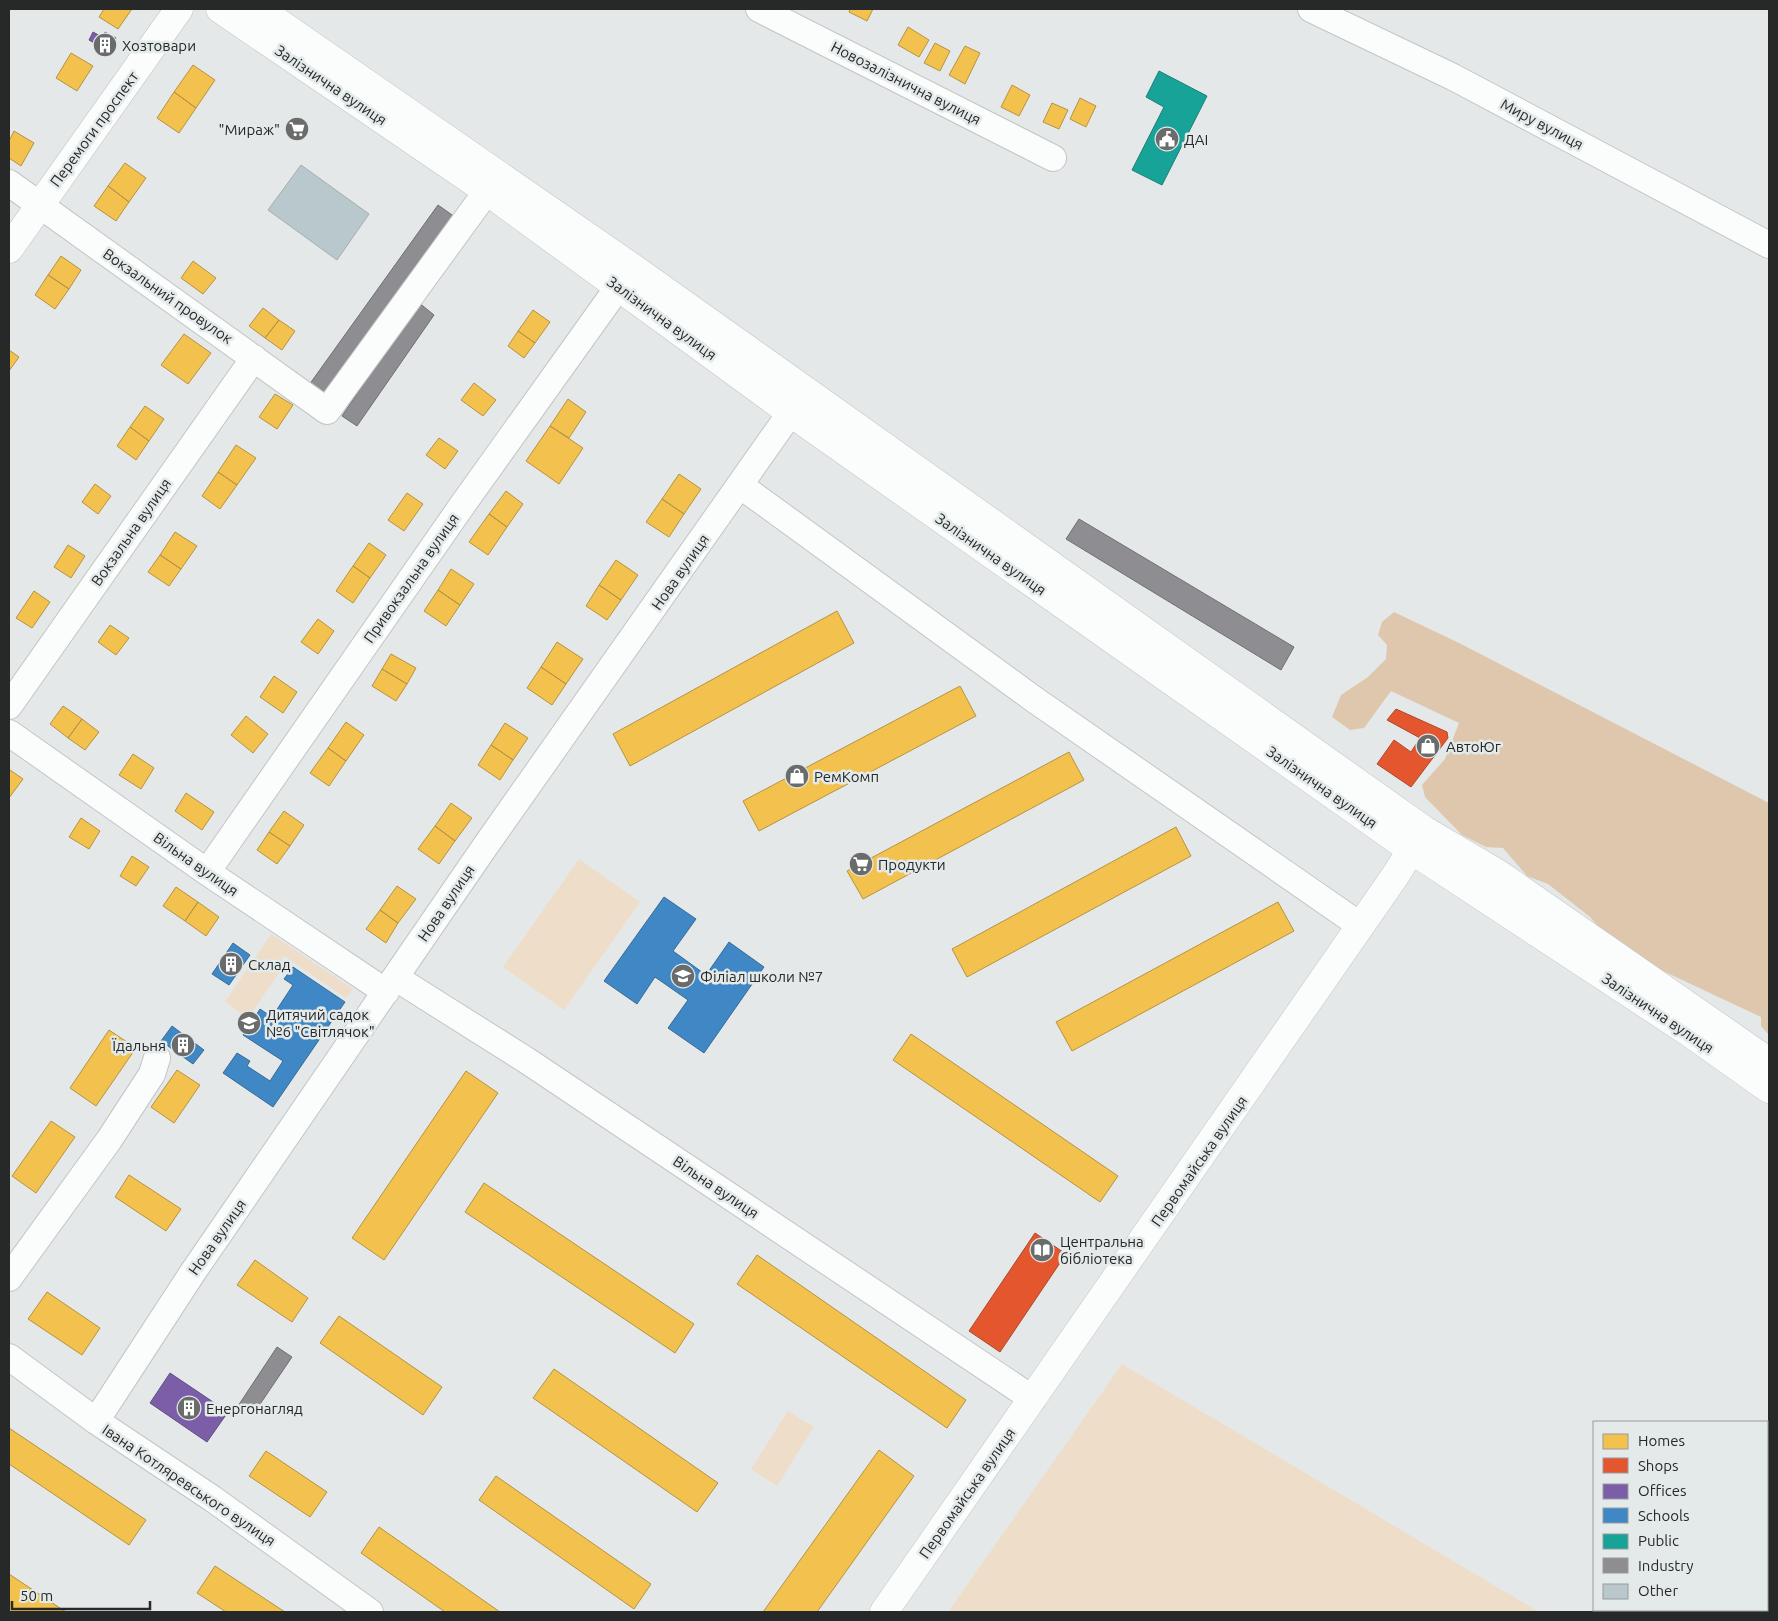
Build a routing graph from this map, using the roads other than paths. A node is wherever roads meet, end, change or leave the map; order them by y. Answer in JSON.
{"nodes":[{"id":1,"x":179,"y":9,"type":"edge"},
{"id":2,"x":220,"y":9,"type":"edge"},
{"id":3,"x":259,"y":9,"type":"edge"},
{"id":4,"x":759,"y":9,"type":"edge"},
{"id":5,"x":1311,"y":9,"type":"edge"},
{"id":6,"x":1053,"y":158,"type":"dead end"},
{"id":7,"x":9,"y":183,"type":"edge"},
{"id":8,"x":487,"y":192,"type":"junction"},
{"id":9,"x":39,"y":205,"type":"junction"},
{"id":10,"x":1769,"y":244,"type":"edge"},
{"id":11,"x":9,"y":249,"type":"edge"},
{"id":12,"x":619,"y":286,"type":"junction"},
{"id":13,"x":254,"y":358,"type":"junction"},
{"id":14,"x":798,"y":402,"type":"junction"},
{"id":15,"x":740,"y":486,"type":"junction"},
{"id":16,"x":9,"y":706,"type":"edge"},
{"id":17,"x":9,"y":733,"type":"edge"},
{"id":18,"x":1417,"y":839,"type":"junction"},
{"id":19,"x":207,"y":872,"type":"junction"},
{"id":20,"x":1361,"y":926,"type":"junction"},
{"id":21,"x":391,"y":985,"type":"junction"},
{"id":22,"x":157,"y":1058,"type":"dead end"},
{"id":23,"x":1769,"y":1062,"type":"edge"},
{"id":24,"x":1769,"y":1089,"type":"edge"},
{"id":25,"x":9,"y":1278,"type":"edge"},
{"id":26,"x":9,"y":1357,"type":"edge"},
{"id":27,"x":1033,"y":1399,"type":"junction"},
{"id":28,"x":96,"y":1421,"type":"junction"},
{"id":29,"x":370,"y":1612,"type":"edge"},
{"id":30,"x":884,"y":1612,"type":"edge"}],
"edges":[{"from":1,"to":9,"type":"main road","name":"Перемоги проспект"},
{"from":2,"to":8,"type":"main road","name":"Залізнична вулиця"},
{"from":3,"to":14,"type":"main road","name":"Залізнична вулиця"},
{"from":4,"to":6,"type":"street","name":"Новозалізнична вулиця"},
{"from":5,"to":10,"type":"street","name":"Миру вулиця"},
{"from":7,"to":9,"type":"street","name":"Вокзальний провулок"},
{"from":8,"to":12,"type":"main road","name":"Залізнична вулиця"},
{"from":8,"to":13,"type":"street","name":"Вокзальний провулок"},
{"from":9,"to":11,"type":"main road","name":"Перемоги проспект"},
{"from":9,"to":13,"type":"street","name":"Вокзальний провулок"},
{"from":12,"to":14,"type":"main road","name":"Залізнична вулиця"},
{"from":12,"to":19,"type":"street","name":"Привокзальна вулиця"},
{"from":13,"to":16,"type":"street","name":"Вокзальна вулиця"},
{"from":14,"to":15,"type":"street","name":"Нова вулиця"},
{"from":14,"to":18,"type":"main road","name":"Залізнична вулиця"},
{"from":15,"to":20,"type":"street"},
{"from":15,"to":21,"type":"street","name":"Нова вулиця"},
{"from":17,"to":19,"type":"street","name":"Вільна вулиця"},
{"from":18,"to":20,"type":"main road","name":"Первомайська вулиця"},
{"from":18,"to":23,"type":"main road","name":"Залізнична вулиця"},
{"from":18,"to":24,"type":"main road","name":"Залізнична вулиця"},
{"from":19,"to":21,"type":"street","name":"Вільна вулиця"},
{"from":20,"to":27,"type":"main road","name":"Первомайська вулиця"},
{"from":21,"to":27,"type":"street","name":"Вільна вулиця"},
{"from":21,"to":28,"type":"street","name":"Нова вулиця"},
{"from":22,"to":25,"type":"street"},
{"from":26,"to":28,"type":"street","name":"Івана Котляревського вулиця"},
{"from":27,"to":30,"type":"main road","name":"Первомайська вулиця"},
{"from":28,"to":29,"type":"street","name":"Івана Котляревського вулиця"}]}
